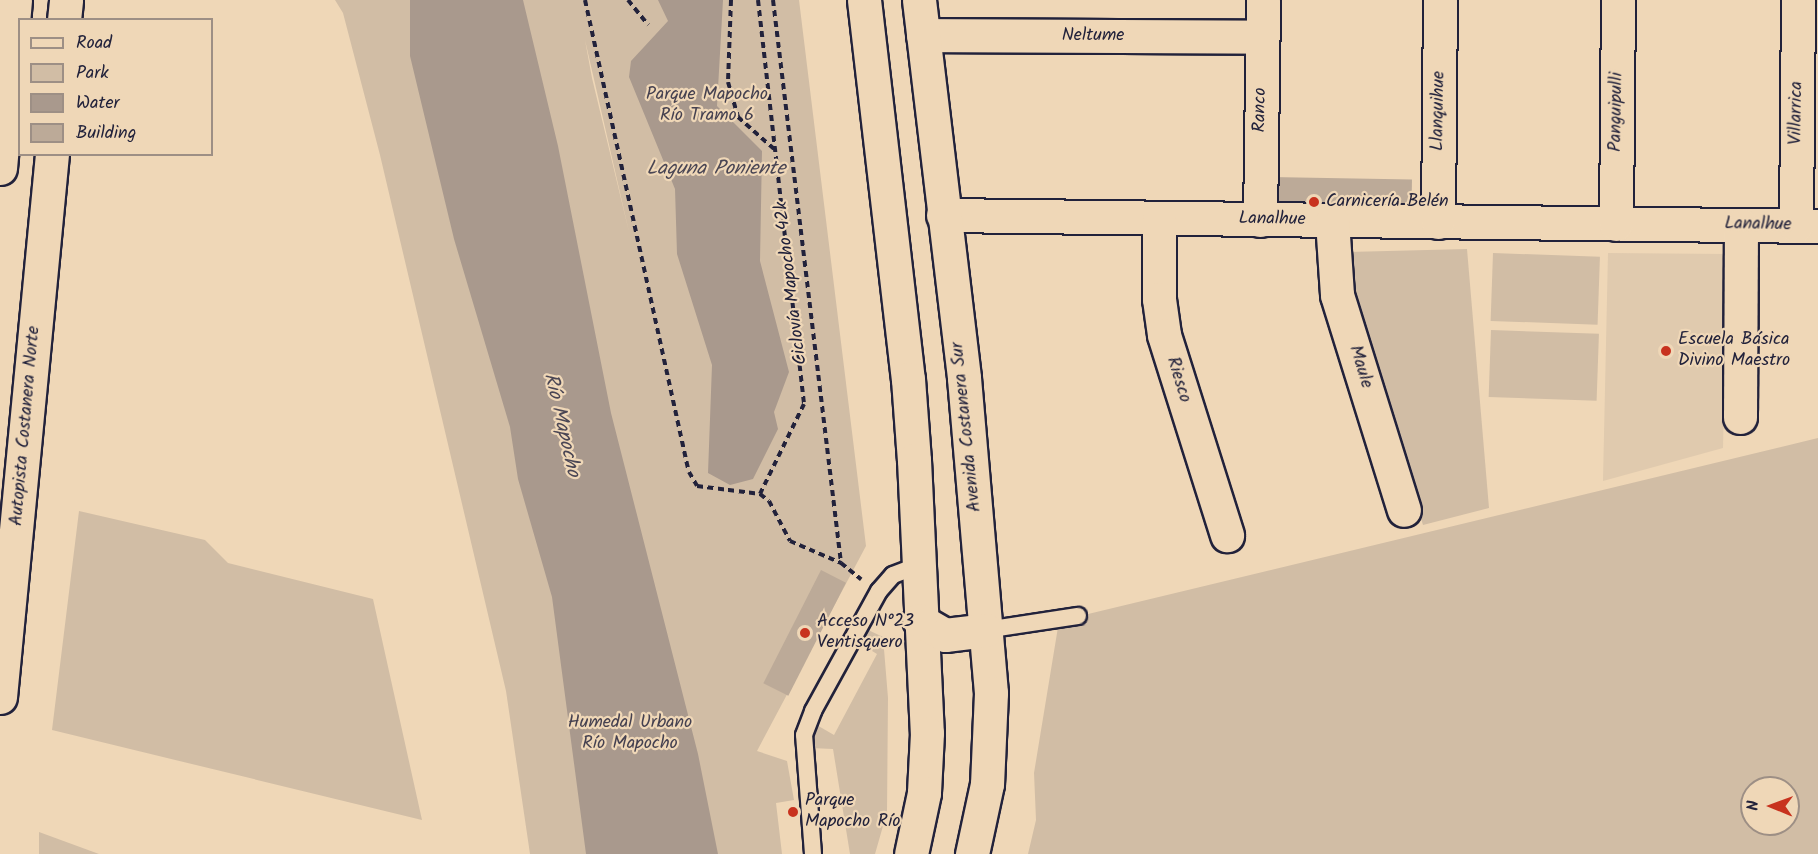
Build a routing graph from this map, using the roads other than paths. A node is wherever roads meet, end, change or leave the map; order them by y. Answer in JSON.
{"nodes":[{"id":1,"x":15,"y":0,"type":"edge"},
{"id":2,"x":66,"y":0,"type":"edge"},
{"id":3,"x":864,"y":0,"type":"edge"},
{"id":4,"x":919,"y":0,"type":"edge"},
{"id":5,"x":1263,"y":0,"type":"edge"},
{"id":6,"x":1440,"y":0,"type":"edge"},
{"id":7,"x":1618,"y":0,"type":"edge"},
{"id":8,"x":1798,"y":0,"type":"edge"},
{"id":9,"x":64,"y":18,"type":"edge"},
{"id":10,"x":923,"y":35,"type":"junction"},
{"id":11,"x":1262,"y":37,"type":"junction"},
{"id":12,"x":52,"y":156,"type":"edge"},
{"id":13,"x":0,"y":168,"type":"edge"},
{"id":14,"x":943,"y":215,"type":"junction"},
{"id":15,"x":1159,"y":219,"type":"junction"},
{"id":16,"x":1260,"y":220,"type":"junction"},
{"id":17,"x":1332,"y":221,"type":"junction"},
{"id":18,"x":1438,"y":222,"type":"junction"},
{"id":19,"x":1616,"y":224,"type":"junction"},
{"id":20,"x":1741,"y":225,"type":"junction"},
{"id":21,"x":1807,"y":226,"type":"edge"},
{"id":22,"x":894,"y":255,"type":"junction"},
{"id":23,"x":1740,"y":417,"type":"dead end"},
{"id":24,"x":1404,"y":510,"type":"dead end"},
{"id":25,"x":1227,"y":535,"type":"dead end"},
{"id":26,"x":917,"y":566,"type":"junction"},
{"id":27,"x":1078,"y":616,"type":"dead end"},
{"id":28,"x":919,"y":620,"type":"junction"},
{"id":29,"x":986,"y":630,"type":"junction"},
{"id":30,"x":0,"y":697,"type":"edge"},
{"id":31,"x":813,"y":854,"type":"edge"},
{"id":32,"x":910,"y":854,"type":"edge"},
{"id":33,"x":972,"y":854,"type":"edge"}],
"edges":[{"from":1,"to":13,"type":"main road"},
{"from":2,"to":9,"type":"main road"},
{"from":3,"to":22,"type":"main road"},
{"from":4,"to":10,"type":"main road","name":"Avenida Costanera Sur"},
{"from":5,"to":11,"type":"main road","name":"Ranco"},
{"from":6,"to":18,"type":"main road","name":"Llanquihue"},
{"from":7,"to":19,"type":"main road","name":"Panguipulli"},
{"from":8,"to":21,"type":"main road","name":"Villarrica"},
{"from":10,"to":11,"type":"main road","name":"Neltume"},
{"from":10,"to":14,"type":"main road","name":"Avenida Costanera Sur"},
{"from":11,"to":16,"type":"main road","name":"Ranco"},
{"from":12,"to":30,"type":"main road","name":"Autopista Costanera Norte"},
{"from":14,"to":15,"type":"main road","name":"Lanalhue"},
{"from":14,"to":22,"type":"main road"},
{"from":14,"to":29,"type":"main road","name":"Avenida Costanera Sur"},
{"from":15,"to":16,"type":"main road","name":"Lanalhue"},
{"from":15,"to":25,"type":"main road","name":"Riesco"},
{"from":16,"to":17,"type":"main road","name":"Lanalhue"},
{"from":17,"to":18,"type":"main road","name":"Lanalhue"},
{"from":17,"to":24,"type":"main road","name":"Maule"},
{"from":18,"to":19,"type":"main road","name":"Lanalhue"},
{"from":19,"to":20,"type":"main road","name":"Lanalhue"},
{"from":20,"to":21,"type":"main road","name":"Lanalhue"},
{"from":20,"to":23,"type":"main road"},
{"from":22,"to":26,"type":"main road"},
{"from":26,"to":28,"type":"main road"},
{"from":26,"to":31,"type":"lane"},
{"from":27,"to":29,"type":"lane"},
{"from":28,"to":29,"type":"main road"},
{"from":28,"to":32,"type":"main road"},
{"from":29,"to":33,"type":"main road","name":"Avenida Costanera Sur"}]}
